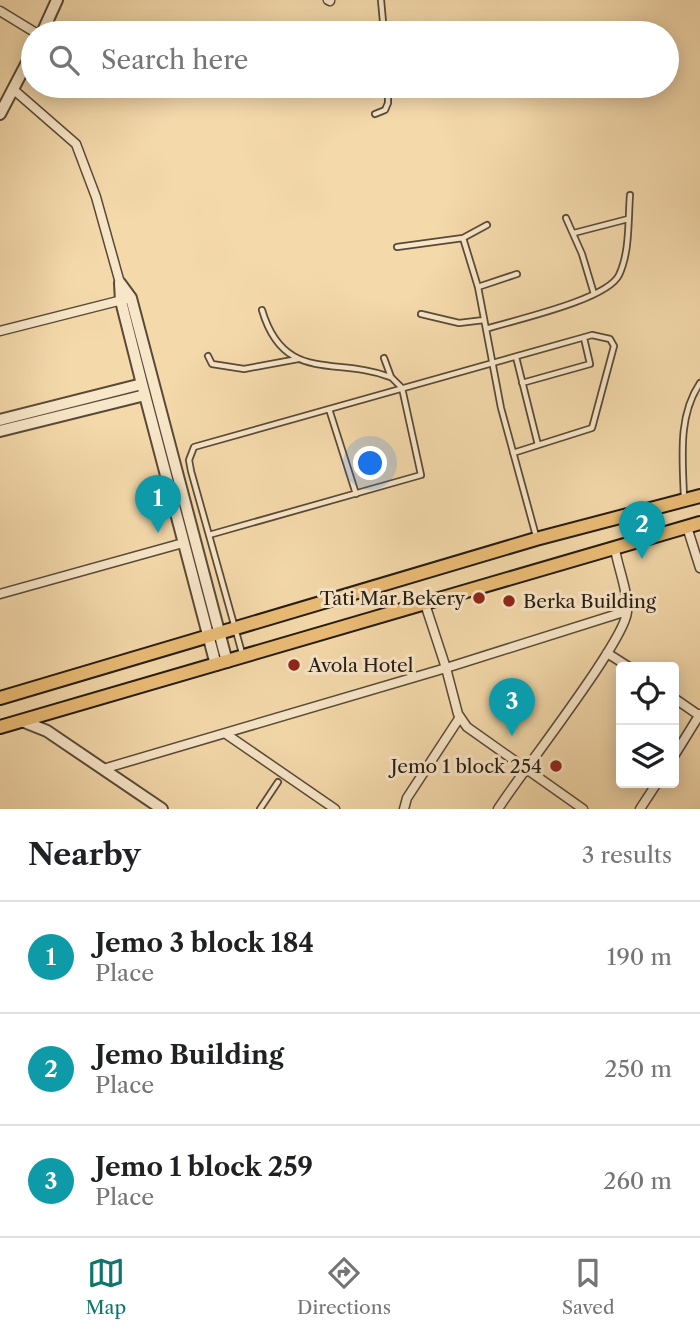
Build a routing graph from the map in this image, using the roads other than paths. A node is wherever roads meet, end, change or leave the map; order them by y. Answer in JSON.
{"nodes":[{"id":1,"x":57,"y":0,"type":"edge"},
{"id":2,"x":381,"y":0,"type":"edge"},
{"id":3,"x":0,"y":11,"type":"edge"},
{"id":4,"x":47,"y":21,"type":"edge"},
{"id":5,"x":383,"y":21,"type":"edge"},
{"id":6,"x":21,"y":24,"type":"edge"},
{"id":7,"x":21,"y":74,"type":"edge"},
{"id":8,"x":13,"y":90,"type":"junction"},
{"id":9,"x":21,"y":97,"type":"edge"},
{"id":10,"x":22,"y":98,"type":"edge"},
{"id":11,"x":388,"y":98,"type":"edge"},
{"id":12,"x":1,"y":111,"type":"edge"},
{"id":13,"x":375,"y":114,"type":"dead end"},
{"id":14,"x":630,"y":195,"type":"dead end"},
{"id":15,"x":566,"y":218,"type":"dead end"},
{"id":16,"x":628,"y":219,"type":"junction"},
{"id":17,"x":487,"y":225,"type":"dead end"},
{"id":18,"x":574,"y":233,"type":"junction"},
{"id":19,"x":463,"y":238,"type":"junction"},
{"id":20,"x":397,"y":247,"type":"dead end"},
{"id":21,"x":517,"y":274,"type":"dead end"},
{"id":22,"x":120,"y":283,"type":"joint"},
{"id":23,"x":478,"y":287,"type":"junction"},
{"id":24,"x":594,"y":294,"type":"junction"},
{"id":25,"x":126,"y":299,"type":"junction"},
{"id":26,"x":262,"y":310,"type":"dead end"},
{"id":27,"x":421,"y":314,"type":"dead end"},
{"id":28,"x":484,"y":320,"type":"junction"},
{"id":29,"x":486,"y":329,"type":"junction"},
{"id":30,"x":0,"y":331,"type":"edge"},
{"id":31,"x":584,"y":337,"type":"junction"},
{"id":32,"x":208,"y":356,"type":"dead end"},
{"id":33,"x":516,"y":356,"type":"junction"},
{"id":34,"x":384,"y":358,"type":"dead end"},
{"id":35,"x":299,"y":359,"type":"junction"},
{"id":36,"x":491,"y":363,"type":"junction"},
{"id":37,"x":391,"y":377,"type":"junction"},
{"id":38,"x":522,"y":383,"type":"junction"},
{"id":39,"x":700,"y":383,"type":"edge"},
{"id":40,"x":402,"y":388,"type":"junction"},
{"id":41,"x":143,"y":389,"type":"junction"},
{"id":42,"x":329,"y":409,"type":"junction"},
{"id":43,"x":55,"y":411,"type":"junction"},
{"id":44,"x":0,"y":420,"type":"edge"},
{"id":45,"x":0,"y":431,"type":"edge"},
{"id":46,"x":538,"y":445,"type":"junction"},
{"id":47,"x":513,"y":453,"type":"junction"},
{"id":48,"x":356,"y":494,"type":"junction"},
{"id":49,"x":700,"y":496,"type":"edge"},
{"id":50,"x":684,"y":500,"type":"junction"},
{"id":51,"x":700,"y":523,"type":"edge"},
{"id":52,"x":687,"y":527,"type":"junction"},
{"id":53,"x":209,"y":535,"type":"junction"},
{"id":54,"x":536,"y":539,"type":"junction"},
{"id":55,"x":183,"y":543,"type":"junction"},
{"id":56,"x":615,"y":550,"type":"junction"},
{"id":57,"x":700,"y":568,"type":"edge"},
{"id":58,"x":0,"y":594,"type":"edge"},
{"id":59,"x":425,"y":604,"type":"junction"},
{"id":60,"x":627,"y":611,"type":"junction"},
{"id":61,"x":235,"y":630,"type":"junction"},
{"id":62,"x":214,"y":636,"type":"junction"},
{"id":63,"x":607,"y":653,"type":"junction"},
{"id":64,"x":243,"y":657,"type":"junction"},
{"id":65,"x":621,"y":662,"type":"edge"},
{"id":66,"x":222,"y":663,"type":"junction"},
{"id":67,"x":446,"y":668,"type":"junction"},
{"id":68,"x":0,"y":698,"type":"edge"},
{"id":69,"x":679,"y":701,"type":"edge"},
{"id":70,"x":42,"y":714,"type":"junction"},
{"id":71,"x":700,"y":715,"type":"edge"},
{"id":72,"x":460,"y":717,"type":"junction"},
{"id":73,"x":22,"y":721,"type":"junction"},
{"id":74,"x":0,"y":727,"type":"edge"},
{"id":75,"x":47,"y":731,"type":"junction"},
{"id":76,"x":226,"y":734,"type":"junction"},
{"id":77,"x":679,"y":748,"type":"edge"},
{"id":78,"x":103,"y":769,"type":"junction"},
{"id":79,"x":523,"y":769,"type":"junction"},
{"id":80,"x":278,"y":782,"type":"dead end"},
{"id":81,"x":654,"y":788,"type":"edge"},
{"id":82,"x":155,"y":807,"type":"edge"},
{"id":83,"x":260,"y":809,"type":"edge"},
{"id":84,"x":335,"y":809,"type":"edge"},
{"id":85,"x":404,"y":809,"type":"edge"},
{"id":86,"x":498,"y":809,"type":"edge"},
{"id":87,"x":583,"y":809,"type":"edge"},
{"id":88,"x":640,"y":809,"type":"edge"}],
"edges":[{"from":1,"to":4,"type":"street"},
{"from":2,"to":5,"type":"lane"},
{"from":3,"to":6,"type":"street"},
{"from":7,"to":8,"type":"street"},
{"from":8,"to":9,"type":"street"},
{"from":8,"to":12,"type":"street"},
{"from":10,"to":22,"type":"street"},
{"from":11,"to":13,"type":"lane"},
{"from":14,"to":16,"type":"lane"},
{"from":15,"to":18,"type":"lane"},
{"from":16,"to":18,"type":"lane"},
{"from":16,"to":24,"type":"lane"},
{"from":17,"to":19,"type":"lane"},
{"from":18,"to":24,"type":"lane"},
{"from":19,"to":20,"type":"lane"},
{"from":19,"to":23,"type":"lane"},
{"from":21,"to":23,"type":"lane"},
{"from":22,"to":25,"type":"street"},
{"from":23,"to":28,"type":"lane"},
{"from":24,"to":29,"type":"lane"},
{"from":25,"to":30,"type":"street"},
{"from":25,"to":41,"type":"street"},
{"from":25,"to":62,"type":"street"},
{"from":26,"to":35,"type":"lane"},
{"from":27,"to":28,"type":"lane"},
{"from":28,"to":29,"type":"lane"},
{"from":29,"to":36,"type":"lane"},
{"from":31,"to":33,"type":"lane"},
{"from":31,"to":38,"type":"lane"},
{"from":31,"to":46,"type":"lane"},
{"from":32,"to":35,"type":"lane"},
{"from":33,"to":36,"type":"lane"},
{"from":33,"to":38,"type":"lane"},
{"from":34,"to":37,"type":"lane"},
{"from":35,"to":37,"type":"lane"},
{"from":36,"to":40,"type":"lane"},
{"from":36,"to":47,"type":"lane"},
{"from":37,"to":40,"type":"lane"},
{"from":38,"to":46,"type":"lane"},
{"from":39,"to":50,"type":"lane"},
{"from":40,"to":42,"type":"lane"},
{"from":40,"to":48,"type":"lane"},
{"from":41,"to":43,"type":"street"},
{"from":41,"to":55,"type":"street"},
{"from":42,"to":48,"type":"lane"},
{"from":42,"to":53,"type":"lane"},
{"from":43,"to":44,"type":"street"},
{"from":43,"to":45,"type":"street"},
{"from":46,"to":47,"type":"lane"},
{"from":47,"to":54,"type":"lane"},
{"from":48,"to":53,"type":"lane"},
{"from":49,"to":50,"type":"main road"},
{"from":50,"to":54,"type":"main road"},
{"from":51,"to":52,"type":"main road"},
{"from":52,"to":56,"type":"main road"},
{"from":52,"to":57,"type":"street"},
{"from":53,"to":61,"type":"lane"},
{"from":54,"to":61,"type":"main road"},
{"from":55,"to":58,"type":"street"},
{"from":55,"to":62,"type":"street"},
{"from":56,"to":59,"type":"main road"},
{"from":56,"to":60,"type":"street"},
{"from":59,"to":64,"type":"main road"},
{"from":59,"to":67,"type":"street"},
{"from":60,"to":63,"type":"street"},
{"from":60,"to":67,"type":"street"},
{"from":61,"to":62,"type":"main road"},
{"from":61,"to":64,"type":"lane"},
{"from":62,"to":66,"type":"street"},
{"from":62,"to":68,"type":"main road"},
{"from":63,"to":65,"type":"street"},
{"from":63,"to":79,"type":"street"},
{"from":64,"to":66,"type":"main road"},
{"from":66,"to":70,"type":"main road"},
{"from":67,"to":72,"type":"street"},
{"from":67,"to":76,"type":"street"},
{"from":69,"to":71,"type":"street"},
{"from":70,"to":73,"type":"main road"},
{"from":70,"to":75,"type":"street"},
{"from":71,"to":77,"type":"street"},
{"from":72,"to":79,"type":"street"},
{"from":72,"to":85,"type":"street"},
{"from":73,"to":74,"type":"main road"},
{"from":73,"to":75,"type":"street"},
{"from":75,"to":78,"type":"street"},
{"from":76,"to":78,"type":"street"},
{"from":76,"to":84,"type":"street"},
{"from":78,"to":82,"type":"street"},
{"from":79,"to":86,"type":"street"},
{"from":79,"to":87,"type":"street"},
{"from":80,"to":83,"type":"lane"},
{"from":81,"to":88,"type":"street"}]}
